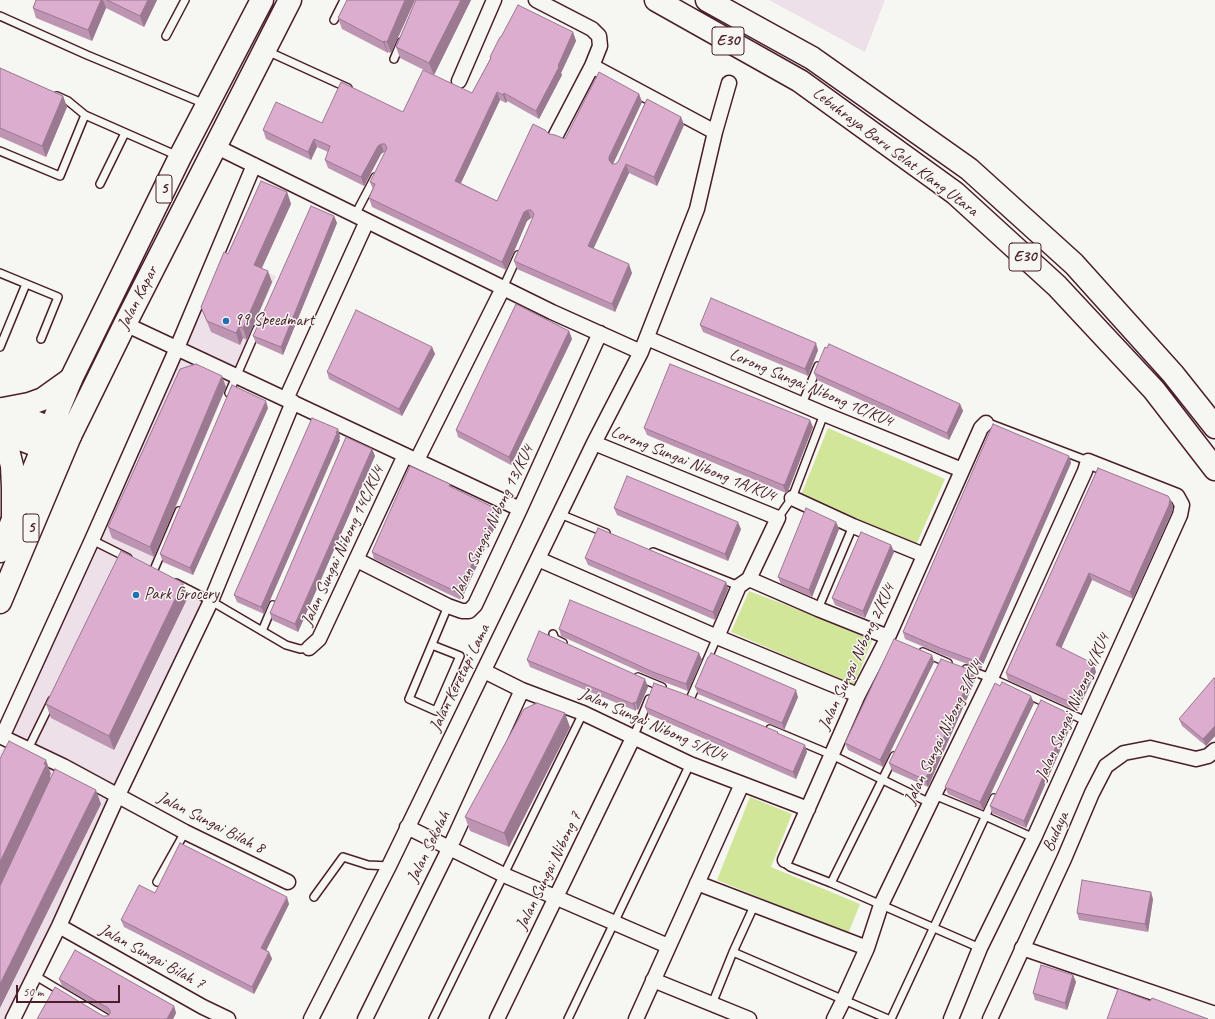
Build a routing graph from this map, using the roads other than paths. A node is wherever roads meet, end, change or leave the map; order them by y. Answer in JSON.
{"nodes":[{"id":1,"x":185,"y":0,"type":"edge"},
{"id":2,"x":262,"y":0,"type":"edge"},
{"id":3,"x":290,"y":0,"type":"edge"},
{"id":4,"x":344,"y":0,"type":"edge"},
{"id":5,"x":494,"y":0,"type":"edge"},
{"id":6,"x":536,"y":0,"type":"edge"},
{"id":7,"x":656,"y":0,"type":"edge"},
{"id":8,"x":707,"y":0,"type":"edge"},
{"id":9,"x":0,"y":16,"type":"edge"},
{"id":10,"x":334,"y":20,"type":"dead end"},
{"id":11,"x":405,"y":33,"type":"edge"},
{"id":12,"x":166,"y":36,"type":"dead end"},
{"id":13,"x":265,"y":50,"type":"junction"},
{"id":14,"x":394,"y":59,"type":"dead end"},
{"id":15,"x":592,"y":66,"type":"junction"},
{"id":16,"x":459,"y":81,"type":"dead end"},
{"id":17,"x":730,"y":83,"type":"dead end"},
{"id":18,"x":357,"y":91,"type":"edge"},
{"id":19,"x":47,"y":92,"type":"edge"},
{"id":20,"x":207,"y":105,"type":"junction"},
{"id":21,"x":85,"y":115,"type":"junction"},
{"id":22,"x":715,"y":132,"type":"junction"},
{"id":23,"x":125,"y":133,"type":"junction"},
{"id":24,"x":556,"y":135,"type":"edge"},
{"id":25,"x":215,"y":146,"type":"junction"},
{"id":26,"x":0,"y":151,"type":"edge"},
{"id":27,"x":180,"y":157,"type":"junction"},
{"id":28,"x":254,"y":165,"type":"junction"},
{"id":29,"x":379,"y":170,"type":"edge"},
{"id":30,"x":100,"y":184,"type":"dead end"},
{"id":31,"x":361,"y":218,"type":"junction"},
{"id":32,"x":523,"y":245,"type":"edge"},
{"id":33,"x":0,"y":273,"type":"edge"},
{"id":34,"x":26,"y":284,"type":"junction"},
{"id":35,"x":503,"y":288,"type":"junction"},
{"id":36,"x":125,"y":324,"type":"junction"},
{"id":37,"x":259,"y":325,"type":"edge"},
{"id":38,"x":600,"y":333,"type":"junction"},
{"id":39,"x":647,"y":338,"type":"junction"},
{"id":40,"x":41,"y":339,"type":"dead end"},
{"id":41,"x":0,"y":347,"type":"edge"},
{"id":42,"x":177,"y":348,"type":"junction"},
{"id":43,"x":641,"y":352,"type":"junction"},
{"id":44,"x":819,"y":361,"type":"edge"},
{"id":45,"x":236,"y":376,"type":"junction"},
{"id":46,"x":71,"y":379,"type":"junction"},
{"id":47,"x":227,"y":397,"type":"edge"},
{"id":48,"x":290,"y":401,"type":"junction"},
{"id":49,"x":802,"y":404,"type":"junction"},
{"id":50,"x":1,"y":409,"type":"edge"},
{"id":51,"x":824,"y":414,"type":"junction"},
{"id":52,"x":986,"y":423,"type":"joint"},
{"id":53,"x":1215,"y":427,"type":"edge"},
{"id":54,"x":50,"y":428,"type":"junction"},
{"id":55,"x":0,"y":431,"type":"edge"},
{"id":56,"x":0,"y":439,"type":"edge"},
{"id":57,"x":594,"y":443,"type":"junction"},
{"id":58,"x":58,"y":446,"type":"junction"},
{"id":59,"x":411,"y":458,"type":"junction"},
{"id":60,"x":1088,"y":461,"type":"junction"},
{"id":61,"x":1215,"y":469,"type":"edge"},
{"id":62,"x":962,"y":470,"type":"junction"},
{"id":63,"x":792,"y":498,"type":"junction"},
{"id":64,"x":181,"y":506,"type":"edge"},
{"id":65,"x":520,"y":509,"type":"junction"},
{"id":66,"x":560,"y":514,"type":"junction"},
{"id":67,"x":778,"y":518,"type":"junction"},
{"id":68,"x":13,"y":520,"type":"junction"},
{"id":69,"x":854,"y":526,"type":"junction"},
{"id":70,"x":610,"y":534,"type":"edge"},
{"id":71,"x":92,"y":540,"type":"junction"},
{"id":72,"x":646,"y":549,"type":"edge"},
{"id":73,"x":0,"y":551,"type":"edge"},
{"id":74,"x":924,"y":555,"type":"junction"},
{"id":75,"x":357,"y":560,"type":"junction"},
{"id":76,"x":538,"y":560,"type":"junction"},
{"id":77,"x":133,"y":561,"type":"edge"},
{"id":78,"x":153,"y":572,"type":"edge"},
{"id":79,"x":172,"y":582,"type":"edge"},
{"id":80,"x":744,"y":582,"type":"junction"},
{"id":81,"x":211,"y":601,"type":"junction"},
{"id":82,"x":0,"y":602,"type":"edge"},
{"id":83,"x":275,"y":602,"type":"edge"},
{"id":84,"x":448,"y":606,"type":"junction"},
{"id":85,"x":818,"y":609,"type":"junction"},
{"id":86,"x":262,"y":630,"type":"junction"},
{"id":87,"x":553,"y":634,"type":"dead end"},
{"id":88,"x":717,"y":637,"type":"junction"},
{"id":89,"x":891,"y":638,"type":"junction"},
{"id":90,"x":432,"y":645,"type":"junction"},
{"id":91,"x":570,"y":646,"type":"edge"},
{"id":92,"x":309,"y":648,"type":"joint"},
{"id":93,"x":918,"y":650,"type":"edge"},
{"id":94,"x":484,"y":671,"type":"junction"},
{"id":95,"x":633,"y":675,"type":"edge"},
{"id":96,"x":991,"y":678,"type":"junction"},
{"id":97,"x":654,"y":684,"type":"junction"},
{"id":98,"x":669,"y":689,"type":"edge"},
{"id":99,"x":522,"y":690,"type":"junction"},
{"id":100,"x":55,"y":693,"type":"edge"},
{"id":101,"x":858,"y":696,"type":"junction"},
{"id":102,"x":690,"y":697,"type":"edge"},
{"id":103,"x":584,"y":713,"type":"junction"},
{"id":104,"x":1086,"y":721,"type":"junction"},
{"id":105,"x":761,"y":726,"type":"edge"},
{"id":106,"x":1,"y":738,"type":"edge"},
{"id":107,"x":633,"y":738,"type":"junction"},
{"id":108,"x":28,"y":749,"type":"junction"},
{"id":109,"x":1215,"y":750,"type":"edge"},
{"id":110,"x":896,"y":751,"type":"edge"},
{"id":111,"x":832,"y":755,"type":"junction"},
{"id":112,"x":690,"y":764,"type":"junction"},
{"id":113,"x":882,"y":779,"type":"junction"},
{"id":114,"x":742,"y":784,"type":"junction"},
{"id":115,"x":998,"y":788,"type":"edge"},
{"id":116,"x":118,"y":795,"type":"junction"},
{"id":117,"x":932,"y":799,"type":"junction"},
{"id":118,"x":808,"y":809,"type":"junction"},
{"id":119,"x":985,"y":816,"type":"junction"},
{"id":120,"x":408,"y":827,"type":"junction"},
{"id":121,"x":185,"y":832,"type":"junction"},
{"id":122,"x":1034,"y":838,"type":"junction"},
{"id":123,"x":450,"y":847,"type":"junction"},
{"id":124,"x":785,"y":860,"type":"joint"},
{"id":125,"x":389,"y":866,"type":"junction"},
{"id":126,"x":504,"y":875,"type":"junction"},
{"id":127,"x":157,"y":882,"type":"dead end"},
{"id":128,"x":288,"y":882,"type":"dead end"},
{"id":129,"x":697,"y":883,"type":"junction"},
{"id":130,"x":831,"y":883,"type":"junction"},
{"id":131,"x":314,"y":897,"type":"dead end"},
{"id":132,"x":556,"y":898,"type":"junction"},
{"id":133,"x":882,"y":905,"type":"junction"},
{"id":134,"x":754,"y":906,"type":"junction"},
{"id":135,"x":614,"y":923,"type":"junction"},
{"id":136,"x":59,"y":926,"type":"junction"},
{"id":137,"x":933,"y":927,"type":"junction"},
{"id":138,"x":668,"y":946,"type":"junction"},
{"id":139,"x":867,"y":948,"type":"junction"},
{"id":140,"x":980,"y":948,"type":"junction"},
{"id":141,"x":1022,"y":948,"type":"junction"},
{"id":142,"x":732,"y":952,"type":"junction"},
{"id":143,"x":34,"y":975,"type":"junction"},
{"id":144,"x":653,"y":980,"type":"junction"},
{"id":145,"x":843,"y":1001,"type":"junction"},
{"id":146,"x":712,"y":1004,"type":"junction"},
{"id":147,"x":200,"y":1013,"type":"edge"},
{"id":148,"x":1215,"y":1014,"type":"edge"},
{"id":149,"x":13,"y":1019,"type":"edge"},
{"id":150,"x":108,"y":1019,"type":"edge"},
{"id":151,"x":228,"y":1019,"type":"edge"},
{"id":152,"x":311,"y":1019,"type":"edge"},
{"id":153,"x":365,"y":1019,"type":"edge"},
{"id":154,"x":433,"y":1019,"type":"edge"},
{"id":155,"x":497,"y":1019,"type":"edge"},
{"id":156,"x":568,"y":1019,"type":"edge"},
{"id":157,"x":636,"y":1019,"type":"edge"},
{"id":158,"x":749,"y":1019,"type":"edge"},
{"id":159,"x":834,"y":1019,"type":"edge"},
{"id":160,"x":888,"y":1019,"type":"edge"},
{"id":161,"x":891,"y":1019,"type":"edge"},
{"id":162,"x":951,"y":1019,"type":"edge"},
{"id":163,"x":990,"y":1019,"type":"edge"}],
"edges":[{"from":1,"to":12,"type":"lane"},
{"from":2,"to":20,"type":"highway","name":"Jalan Kapar","number":"5"},
{"from":3,"to":13,"type":"highway","name":"Jalan Kapar","number":"5"},
{"from":4,"to":10,"type":"lane"},
{"from":5,"to":16,"type":"street"},
{"from":6,"to":15,"type":"street"},
{"from":7,"to":61,"type":"highway","name":"Lebuhraya Baru Selat Klang Utara","number":"E30"},
{"from":8,"to":53,"type":"highway","name":"Lebuhraya Baru Selat Klang Utara","number":"E30"},
{"from":9,"to":20,"type":"lane"},
{"from":11,"to":14,"type":"lane"},
{"from":13,"to":18,"type":"lane"},
{"from":13,"to":25,"type":"highway","name":"Jalan Kapar","number":"5"},
{"from":15,"to":22,"type":"street"},
{"from":15,"to":24,"type":"street"},
{"from":17,"to":22,"type":"street","name":"Jalan Keretapi Lama"},
{"from":19,"to":21,"type":"lane"},
{"from":20,"to":27,"type":"highway","name":"Jalan Kapar","number":"5"},
{"from":21,"to":23,"type":"lane"},
{"from":21,"to":26,"type":"lane"},
{"from":22,"to":39,"type":"street","name":"Jalan Keretapi Lama"},
{"from":23,"to":27,"type":"lane"},
{"from":23,"to":30,"type":"lane"},
{"from":25,"to":28,"type":"street"},
{"from":25,"to":36,"type":"highway","name":"Jalan Kapar","number":"5"},
{"from":27,"to":46,"type":"highway","name":"Jalan Kapar","number":"5"},
{"from":28,"to":31,"type":"street"},
{"from":28,"to":42,"type":"street"},
{"from":29,"to":31,"type":"lane"},
{"from":31,"to":35,"type":"street"},
{"from":31,"to":48,"type":"street"},
{"from":32,"to":35,"type":"lane"},
{"from":33,"to":34,"type":"lane"},
{"from":34,"to":40,"type":"lane"},
{"from":34,"to":41,"type":"lane"},
{"from":35,"to":38,"type":"street"},
{"from":35,"to":59,"type":"street","name":"Jalan Sungai Nibong 14C/KU4"},
{"from":36,"to":42,"type":"street"},
{"from":36,"to":58,"type":"highway","name":"Jalan Kapar","number":"5"},
{"from":37,"to":45,"type":"lane"},
{"from":38,"to":43,"type":"street"},
{"from":38,"to":65,"type":"street","name":"Jalan Sungai Nibong 13/KU4"},
{"from":39,"to":43,"type":"street","name":"Jalan Keretapi Lama"},
{"from":39,"to":49,"type":"street","name":"Lorong Sungai Nibong 1C/KU4"},
{"from":42,"to":45,"type":"street"},
{"from":42,"to":71,"type":"street"},
{"from":43,"to":57,"type":"street","name":"Jalan Keretapi Lama"},
{"from":44,"to":49,"type":"lane"},
{"from":45,"to":47,"type":"lane"},
{"from":45,"to":48,"type":"street"},
{"from":46,"to":50,"type":"highway"},
{"from":46,"to":54,"type":"highway","name":"Jalan Kapar","number":"5"},
{"from":48,"to":59,"type":"street"},
{"from":48,"to":81,"type":"street"},
{"from":49,"to":51,"type":"street","name":"Lorong Sungai Nibong 1C/KU4"},
{"from":50,"to":54,"type":"highway"},
{"from":51,"to":62,"type":"street","name":"Lorong Sungai Nibong 1C/KU4"},
{"from":51,"to":63,"type":"lane"},
{"from":52,"to":60,"type":"lane"},
{"from":52,"to":62,"type":"street","name":"Jalan Sungai Nibong 2/KU4"},
{"from":54,"to":58,"type":"highway","name":"Jalan Kapar","number":"5"},
{"from":55,"to":58,"type":"highway"},
{"from":56,"to":68,"type":"highway"},
{"from":57,"to":66,"type":"street","name":"Jalan Keretapi Lama"},
{"from":57,"to":67,"type":"street","name":"Lorong Sungai Nibong 1A/KU4"},
{"from":58,"to":68,"type":"highway","name":"Jalan Kapar","number":"5"},
{"from":58,"to":82,"type":"highway","name":"Jalan Kapar","number":"5"},
{"from":59,"to":65,"type":"street"},
{"from":59,"to":75,"type":"street","name":"Jalan Sungai Nibong 14C/KU4"},
{"from":60,"to":96,"type":"street","name":"Jalan Sungai Nibong 3/KU4"},
{"from":60,"to":104,"type":"street","name":"Jalan Sungai Nibong 4/KU4"},
{"from":62,"to":74,"type":"street","name":"Jalan Sungai Nibong 2/KU4"},
{"from":63,"to":67,"type":"lane"},
{"from":63,"to":69,"type":"street"},
{"from":64,"to":78,"type":"lane"},
{"from":65,"to":84,"type":"street","name":"Jalan Sungai Nibong 13/KU4"},
{"from":66,"to":70,"type":"lane"},
{"from":66,"to":76,"type":"street","name":"Jalan Keretapi Lama"},
{"from":67,"to":80,"type":"street"},
{"from":68,"to":73,"type":"highway","name":"Jalan Kapar","number":"5"},
{"from":69,"to":74,"type":"street"},
{"from":69,"to":85,"type":"lane"},
{"from":71,"to":77,"type":"lane"},
{"from":71,"to":106,"type":"street"},
{"from":72,"to":80,"type":"lane"},
{"from":74,"to":89,"type":"street","name":"Jalan Sungai Nibong 2/KU4"},
{"from":75,"to":84,"type":"street","name":"Jalan Sungai Nibong 13/KU4"},
{"from":75,"to":92,"type":"street","name":"Jalan Sungai Nibong 14C/KU4"},
{"from":76,"to":88,"type":"street"},
{"from":76,"to":94,"type":"street","name":"Jalan Keretapi Lama"},
{"from":79,"to":81,"type":"lane"},
{"from":80,"to":85,"type":"street"},
{"from":80,"to":88,"type":"street"},
{"from":81,"to":86,"type":"lane"},
{"from":81,"to":116,"type":"street"},
{"from":83,"to":86,"type":"lane"},
{"from":84,"to":90,"type":"lane"},
{"from":85,"to":89,"type":"street"},
{"from":86,"to":92,"type":"lane"},
{"from":87,"to":91,"type":"lane"},
{"from":88,"to":101,"type":"street"},
{"from":88,"to":102,"type":"lane"},
{"from":89,"to":101,"type":"street","name":"Jalan Sungai Nibong 2/KU4"},
{"from":90,"to":90,"type":"lane"},
{"from":93,"to":96,"type":"lane"},
{"from":94,"to":99,"type":"street","name":"Jalan Sungai Nibong 5/KU4"},
{"from":94,"to":120,"type":"street","name":"Jalan Keretapi Lama"},
{"from":95,"to":97,"type":"lane"},
{"from":96,"to":104,"type":"lane"},
{"from":96,"to":117,"type":"street","name":"Jalan Sungai Nibong 3/KU4"},
{"from":97,"to":98,"type":"lane"},
{"from":97,"to":107,"type":"lane"},
{"from":99,"to":103,"type":"street","name":"Jalan Sungai Nibong 5/KU4"},
{"from":99,"to":123,"type":"street","name":"Jalan Sekolah"},
{"from":100,"to":108,"type":"lane"},
{"from":101,"to":111,"type":"street","name":"Jalan Sungai Nibong 2/KU4"},
{"from":103,"to":107,"type":"street","name":"Jalan Sungai Nibong 5/KU4"},
{"from":103,"to":126,"type":"lane"},
{"from":104,"to":122,"type":"street","name":"Jalan Sungai Nibong 4/KU4"},
{"from":105,"to":111,"type":"lane"},
{"from":106,"to":108,"type":"street","name":"Jalan Sungai Bilah 8"},
{"from":107,"to":112,"type":"street","name":"Jalan Sungai Nibong 5/KU4"},
{"from":107,"to":132,"type":"street","name":"Jalan Sungai Nibong 7"},
{"from":108,"to":116,"type":"street","name":"Jalan Sungai Bilah 8"},
{"from":109,"to":141,"type":"street","name":"Budaya"},
{"from":110,"to":113,"type":"lane"},
{"from":111,"to":113,"type":"lane"},
{"from":111,"to":118,"type":"street","name":"Jalan Sungai Nibong 2/KU4"},
{"from":112,"to":114,"type":"street","name":"Jalan Sungai Nibong 5/KU4"},
{"from":112,"to":135,"type":"lane"},
{"from":113,"to":117,"type":"lane"},
{"from":113,"to":130,"type":"lane"},
{"from":114,"to":118,"type":"street","name":"Jalan Sungai Nibong 5/KU4"},
{"from":114,"to":129,"type":"street"},
{"from":115,"to":119,"type":"lane"},
{"from":116,"to":121,"type":"street","name":"Jalan Sungai Bilah 8"},
{"from":116,"to":136,"type":"street"},
{"from":117,"to":119,"type":"lane"},
{"from":117,"to":133,"type":"street","name":"Jalan Sungai Nibong 3/KU4"},
{"from":118,"to":124,"type":"street","name":"Jalan Sungai Nibong 2/KU4"},
{"from":119,"to":122,"type":"lane"},
{"from":119,"to":137,"type":"lane"},
{"from":120,"to":123,"type":"street"},
{"from":120,"to":125,"type":"street","name":"Jalan Keretapi Lama"},
{"from":121,"to":127,"type":"lane"},
{"from":121,"to":128,"type":"street","name":"Jalan Sungai Bilah 8"},
{"from":122,"to":140,"type":"street","name":"Jalan Sungai Nibong 4/KU4"},
{"from":123,"to":126,"type":"street"},
{"from":123,"to":153,"type":"street","name":"Jalan Sekolah"},
{"from":124,"to":130,"type":"lane"},
{"from":125,"to":131,"type":"lane"},
{"from":125,"to":152,"type":"street","name":"Jalan Keretapi Lama"},
{"from":126,"to":132,"type":"street"},
{"from":126,"to":154,"type":"lane"},
{"from":129,"to":134,"type":"street"},
{"from":129,"to":138,"type":"street"},
{"from":130,"to":133,"type":"lane"},
{"from":132,"to":135,"type":"street"},
{"from":132,"to":155,"type":"street","name":"Jalan Sungai Nibong 7"},
{"from":133,"to":137,"type":"lane"},
{"from":133,"to":139,"type":"street","name":"Jalan Sungai Nibong 3/KU4"},
{"from":134,"to":139,"type":"street"},
{"from":134,"to":142,"type":"lane"},
{"from":135,"to":138,"type":"street"},
{"from":135,"to":156,"type":"lane"},
{"from":136,"to":143,"type":"street"},
{"from":136,"to":147,"type":"street","name":"Jalan Sungai Bilah 7"},
{"from":137,"to":140,"type":"lane"},
{"from":137,"to":161,"type":"lane"},
{"from":138,"to":144,"type":"street"},
{"from":139,"to":145,"type":"street","name":"Jalan Sungai Nibong 3/KU4"},
{"from":140,"to":162,"type":"street","name":"Jalan Sungai Nibong 4/KU4"},
{"from":141,"to":148,"type":"street"},
{"from":141,"to":163,"type":"street","name":"Budaya"},
{"from":142,"to":145,"type":"lane"},
{"from":142,"to":146,"type":"lane"},
{"from":143,"to":149,"type":"street"},
{"from":143,"to":150,"type":"lane"},
{"from":144,"to":146,"type":"street"},
{"from":144,"to":157,"type":"street"},
{"from":145,"to":159,"type":"street","name":"Jalan Sungai Nibong 3/KU4"},
{"from":145,"to":160,"type":"lane"},
{"from":146,"to":158,"type":"street"},
{"from":147,"to":151,"type":"street","name":"Jalan Sungai Bilah 7"}]}
